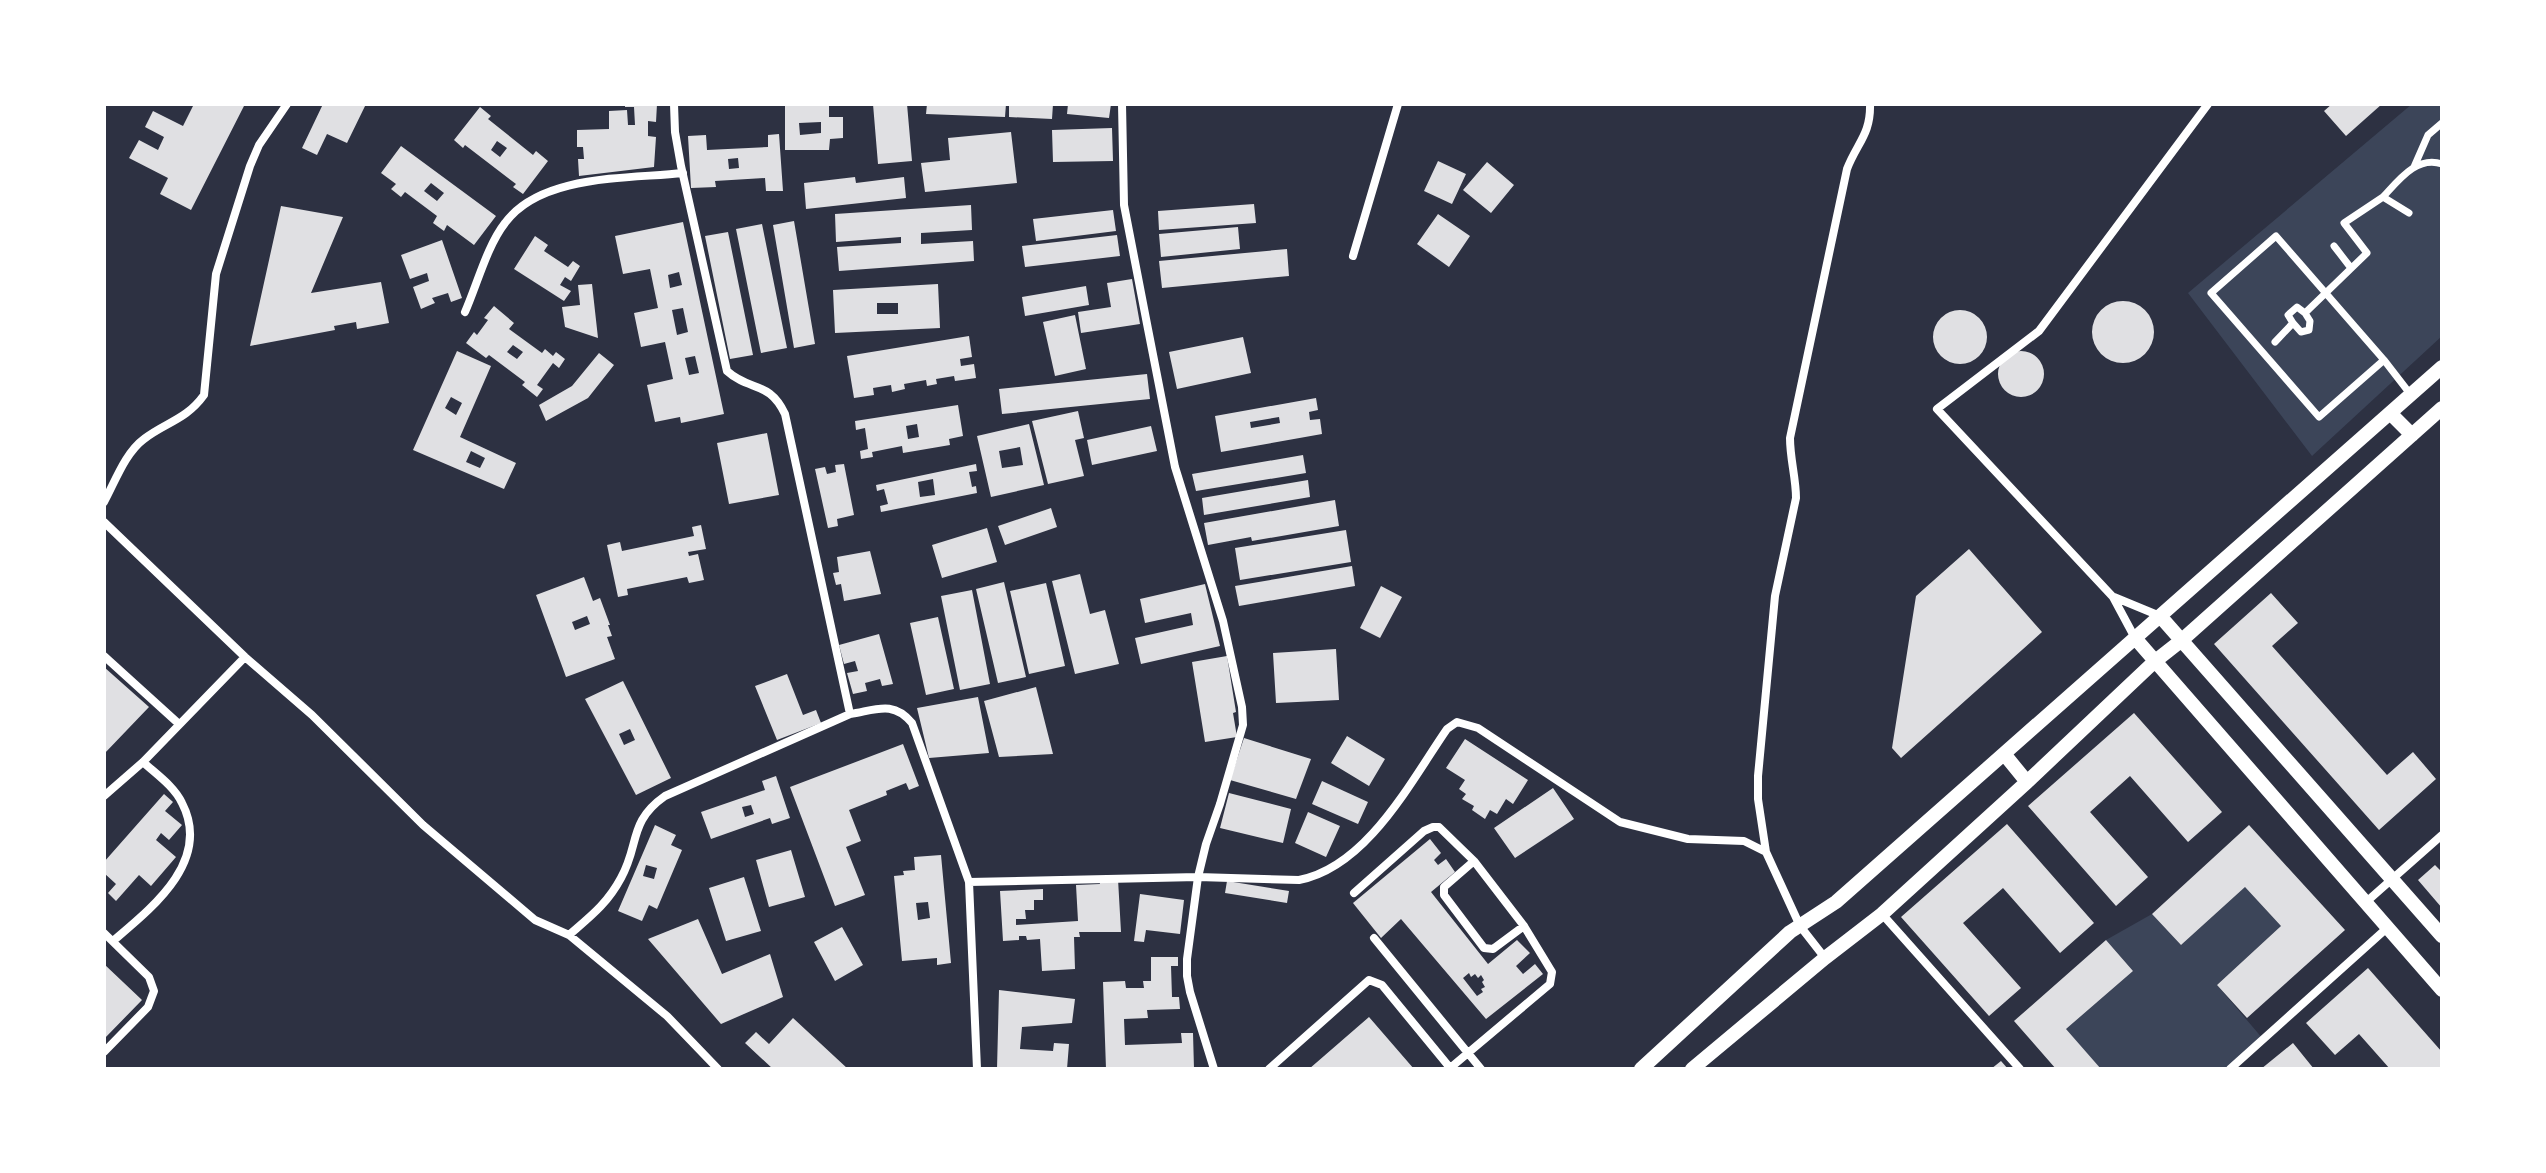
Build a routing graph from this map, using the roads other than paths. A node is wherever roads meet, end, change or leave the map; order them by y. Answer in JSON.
{"nodes":[{"id":1,"x":287,"y":104,"type":"edge"},
{"id":2,"x":674,"y":104,"type":"edge"},
{"id":3,"x":1122,"y":104,"type":"edge"},
{"id":4,"x":1398,"y":104,"type":"edge"},
{"id":5,"x":1870,"y":104,"type":"edge"},
{"id":6,"x":2208,"y":104,"type":"edge"},
{"id":7,"x":2442,"y":123,"type":"edge"},
{"id":8,"x":2421,"y":160,"type":"junction"},
{"id":9,"x":2442,"y":164,"type":"edge"},
{"id":10,"x":683,"y":173,"type":"junction"},
{"id":11,"x":2383,"y":197,"type":"junction"},
{"id":12,"x":2409,"y":213,"type":"dead end"},
{"id":13,"x":2334,"y":246,"type":"dead end"},
{"id":14,"x":1353,"y":256,"type":"dead end"},
{"id":15,"x":2351,"y":268,"type":"junction"},
{"id":16,"x":2327,"y":294,"type":"junction"},
{"id":17,"x":465,"y":312,"type":"dead end"},
{"id":18,"x":2305,"y":313,"type":"junction"},
{"id":19,"x":2293,"y":323,"type":"junction"},
{"id":20,"x":2275,"y":342,"type":"dead end"},
{"id":21,"x":2384,"y":360,"type":"junction"},
{"id":22,"x":2442,"y":367,"type":"edge"},
{"id":23,"x":2411,"y":395,"type":"junction"},
{"id":24,"x":2442,"y":408,"type":"edge"},
{"id":25,"x":2390,"y":413,"type":"junction"},
{"id":26,"x":2412,"y":435,"type":"junction"},
{"id":27,"x":104,"y":502,"type":"edge"},
{"id":28,"x":104,"y":522,"type":"edge"},
{"id":29,"x":2113,"y":597,"type":"junction"},
{"id":30,"x":2160,"y":616,"type":"junction"},
{"id":31,"x":2135,"y":638,"type":"junction"},
{"id":32,"x":2182,"y":640,"type":"junction"},
{"id":33,"x":104,"y":656,"type":"edge"},
{"id":34,"x":245,"y":657,"type":"junction"},
{"id":35,"x":2154,"y":662,"type":"junction"},
{"id":36,"x":850,"y":714,"type":"junction"},
{"id":37,"x":179,"y":724,"type":"junction"},
{"id":38,"x":2005,"y":755,"type":"junction"},
{"id":39,"x":143,"y":762,"type":"junction"},
{"id":40,"x":2027,"y":782,"type":"junction"},
{"id":41,"x":104,"y":796,"type":"edge"},
{"id":42,"x":2442,"y":835,"type":"edge"},
{"id":43,"x":1766,"y":852,"type":"junction"},
{"id":44,"x":1474,"y":861,"type":"junction"},
{"id":45,"x":1198,"y":877,"type":"junction"},
{"id":46,"x":2392,"y":880,"type":"junction"},
{"id":47,"x":969,"y":882,"type":"junction"},
{"id":48,"x":1354,"y":893,"type":"dead end"},
{"id":49,"x":2365,"y":903,"type":"junction"},
{"id":50,"x":1882,"y":914,"type":"junction"},
{"id":51,"x":1524,"y":926,"type":"junction"},
{"id":52,"x":1800,"y":926,"type":"junction"},
{"id":53,"x":2387,"y":928,"type":"junction"},
{"id":54,"x":104,"y":933,"type":"edge"},
{"id":55,"x":569,"y":935,"type":"junction"},
{"id":56,"x":2442,"y":936,"type":"edge"},
{"id":57,"x":1374,"y":938,"type":"dead end"},
{"id":58,"x":113,"y":941,"type":"junction"},
{"id":59,"x":1825,"y":958,"type":"junction"},
{"id":60,"x":2442,"y":990,"type":"edge"},
{"id":61,"x":104,"y":1052,"type":"edge"},
{"id":62,"x":1469,"y":1054,"type":"junction"},
{"id":63,"x":718,"y":1069,"type":"edge"},
{"id":64,"x":977,"y":1069,"type":"edge"},
{"id":65,"x":1214,"y":1069,"type":"edge"},
{"id":66,"x":1269,"y":1069,"type":"edge"},
{"id":67,"x":1450,"y":1069,"type":"edge"},
{"id":68,"x":1481,"y":1069,"type":"edge"},
{"id":69,"x":1641,"y":1069,"type":"edge"},
{"id":70,"x":1692,"y":1069,"type":"edge"},
{"id":71,"x":2020,"y":1069,"type":"edge"},
{"id":72,"x":2230,"y":1069,"type":"edge"}],
"edges":[{"from":1,"to":27,"type":"street"},
{"from":2,"to":10,"type":"street"},
{"from":3,"to":45,"type":"street"},
{"from":4,"to":14,"type":"street"},
{"from":5,"to":43,"type":"street"},
{"from":6,"to":29,"type":"street"},
{"from":7,"to":8,"type":"street"},
{"from":8,"to":9,"type":"street"},
{"from":8,"to":11,"type":"street"},
{"from":10,"to":17,"type":"street"},
{"from":10,"to":36,"type":"street"},
{"from":11,"to":12,"type":"street"},
{"from":11,"to":15,"type":"street"},
{"from":13,"to":15,"type":"street"},
{"from":15,"to":16,"type":"street"},
{"from":16,"to":18,"type":"street"},
{"from":16,"to":21,"type":"street"},
{"from":16,"to":21,"type":"street"},
{"from":18,"to":19,"type":"street"},
{"from":18,"to":19,"type":"street"},
{"from":19,"to":20,"type":"street"},
{"from":21,"to":23,"type":"street"},
{"from":22,"to":23,"type":"street"},
{"from":23,"to":25,"type":"street"},
{"from":24,"to":26,"type":"street"},
{"from":25,"to":26,"type":"street"},
{"from":25,"to":30,"type":"street"},
{"from":26,"to":32,"type":"street"},
{"from":28,"to":34,"type":"street"},
{"from":29,"to":30,"type":"street"},
{"from":29,"to":31,"type":"street"},
{"from":30,"to":31,"type":"street"},
{"from":30,"to":32,"type":"street"},
{"from":31,"to":35,"type":"street"},
{"from":31,"to":38,"type":"street"},
{"from":32,"to":35,"type":"street"},
{"from":32,"to":46,"type":"street"},
{"from":33,"to":37,"type":"street"},
{"from":34,"to":37,"type":"street"},
{"from":34,"to":55,"type":"street"},
{"from":35,"to":40,"type":"street"},
{"from":35,"to":49,"type":"street"},
{"from":36,"to":47,"type":"street"},
{"from":36,"to":55,"type":"street"},
{"from":37,"to":39,"type":"street"},
{"from":38,"to":40,"type":"street"},
{"from":38,"to":52,"type":"street"},
{"from":39,"to":41,"type":"street"},
{"from":39,"to":58,"type":"street"},
{"from":40,"to":50,"type":"street"},
{"from":42,"to":46,"type":"street"},
{"from":43,"to":45,"type":"street"},
{"from":43,"to":52,"type":"street"},
{"from":44,"to":48,"type":"street"},
{"from":44,"to":51,"type":"street"},
{"from":44,"to":51,"type":"street"},
{"from":45,"to":47,"type":"street"},
{"from":45,"to":65,"type":"street"},
{"from":46,"to":49,"type":"street"},
{"from":46,"to":56,"type":"street"},
{"from":47,"to":64,"type":"street"},
{"from":49,"to":53,"type":"street"},
{"from":50,"to":59,"type":"street"},
{"from":50,"to":71,"type":"street"},
{"from":51,"to":62,"type":"street"},
{"from":52,"to":59,"type":"street"},
{"from":52,"to":69,"type":"street"},
{"from":53,"to":60,"type":"street"},
{"from":53,"to":72,"type":"street"},
{"from":54,"to":58,"type":"street"},
{"from":55,"to":63,"type":"street"},
{"from":57,"to":62,"type":"street"},
{"from":58,"to":61,"type":"street"},
{"from":59,"to":70,"type":"street"},
{"from":62,"to":67,"type":"street"},
{"from":62,"to":68,"type":"street"},
{"from":66,"to":67,"type":"street"}]}
